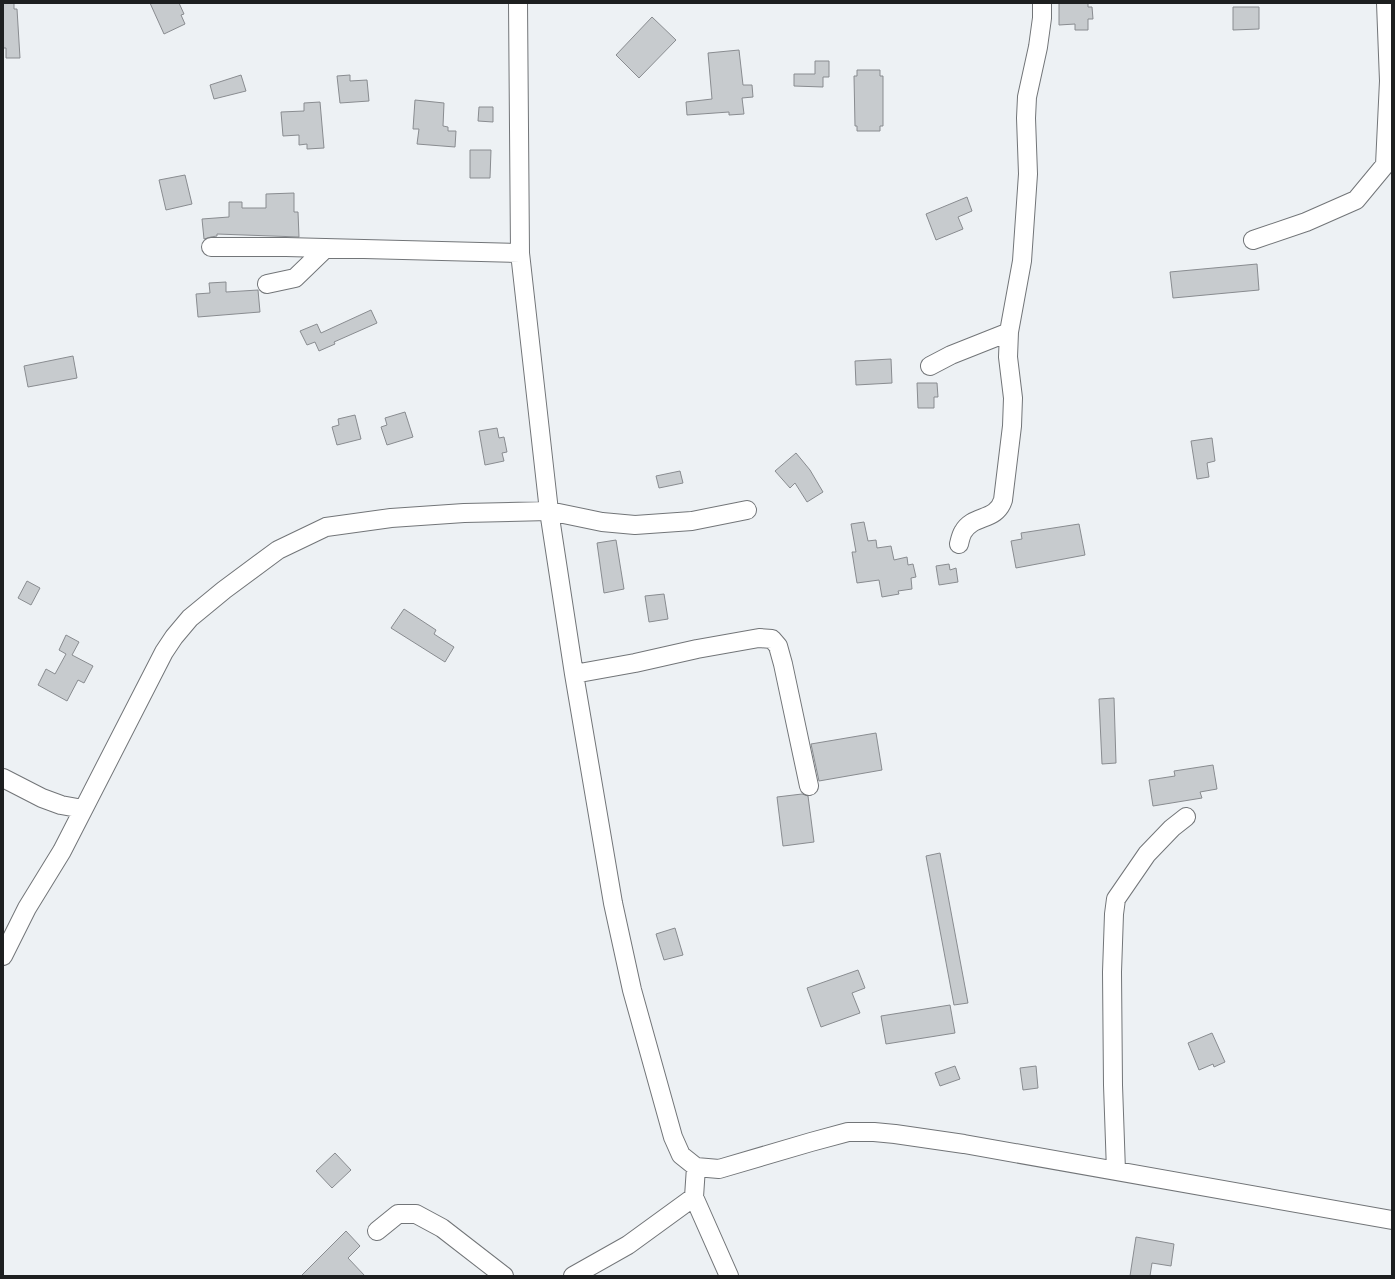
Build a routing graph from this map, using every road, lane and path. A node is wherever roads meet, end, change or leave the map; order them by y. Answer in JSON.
{"nodes":[{"id":1,"x":518,"y":3,"type":"edge"},
{"id":2,"x":1042,"y":3,"type":"edge"},
{"id":3,"x":1386,"y":3,"type":"edge"},
{"id":4,"x":1253,"y":240,"type":"dead end"},
{"id":5,"x":211,"y":246,"type":"dead end"},
{"id":6,"x":326,"y":248,"type":"junction"},
{"id":7,"x":520,"y":253,"type":"junction"},
{"id":8,"x":267,"y":284,"type":"dead end"},
{"id":9,"x":1010,"y":332,"type":"junction"},
{"id":10,"x":930,"y":366,"type":"dead end"},
{"id":11,"x":747,"y":510,"type":"dead end"},
{"id":12,"x":549,"y":511,"type":"junction"},
{"id":13,"x":959,"y":544,"type":"dead end"},
{"id":14,"x":574,"y":674,"type":"junction"},
{"id":15,"x":3,"y":778,"type":"edge"},
{"id":16,"x":809,"y":786,"type":"dead end"},
{"id":17,"x":83,"y":809,"type":"junction"},
{"id":18,"x":1186,"y":817,"type":"dead end"},
{"id":19,"x":3,"y":956,"type":"edge"},
{"id":20,"x":696,"y":1167,"type":"junction"},
{"id":21,"x":1116,"y":1171,"type":"junction"},
{"id":22,"x":694,"y":1197,"type":"junction"},
{"id":23,"x":1392,"y":1220,"type":"edge"},
{"id":24,"x":377,"y":1231,"type":"dead end"},
{"id":25,"x":504,"y":1276,"type":"edge"},
{"id":26,"x":573,"y":1276,"type":"edge"},
{"id":27,"x":729,"y":1276,"type":"edge"}],
"edges":[{"from":1,"to":7,"type":"street"},
{"from":2,"to":9,"type":"street"},
{"from":3,"to":4,"type":"street"},
{"from":5,"to":6,"type":"street"},
{"from":6,"to":7,"type":"street"},
{"from":6,"to":8,"type":"street"},
{"from":7,"to":12,"type":"street"},
{"from":9,"to":10,"type":"street"},
{"from":9,"to":13,"type":"street"},
{"from":11,"to":12,"type":"street"},
{"from":12,"to":14,"type":"street"},
{"from":12,"to":17,"type":"street"},
{"from":14,"to":16,"type":"street"},
{"from":14,"to":20,"type":"street"},
{"from":15,"to":17,"type":"street"},
{"from":17,"to":19,"type":"street"},
{"from":18,"to":21,"type":"street"},
{"from":20,"to":21,"type":"street"},
{"from":20,"to":22,"type":"street"},
{"from":21,"to":23,"type":"street"},
{"from":22,"to":26,"type":"street"},
{"from":22,"to":27,"type":"street"},
{"from":24,"to":25,"type":"street"}]}
